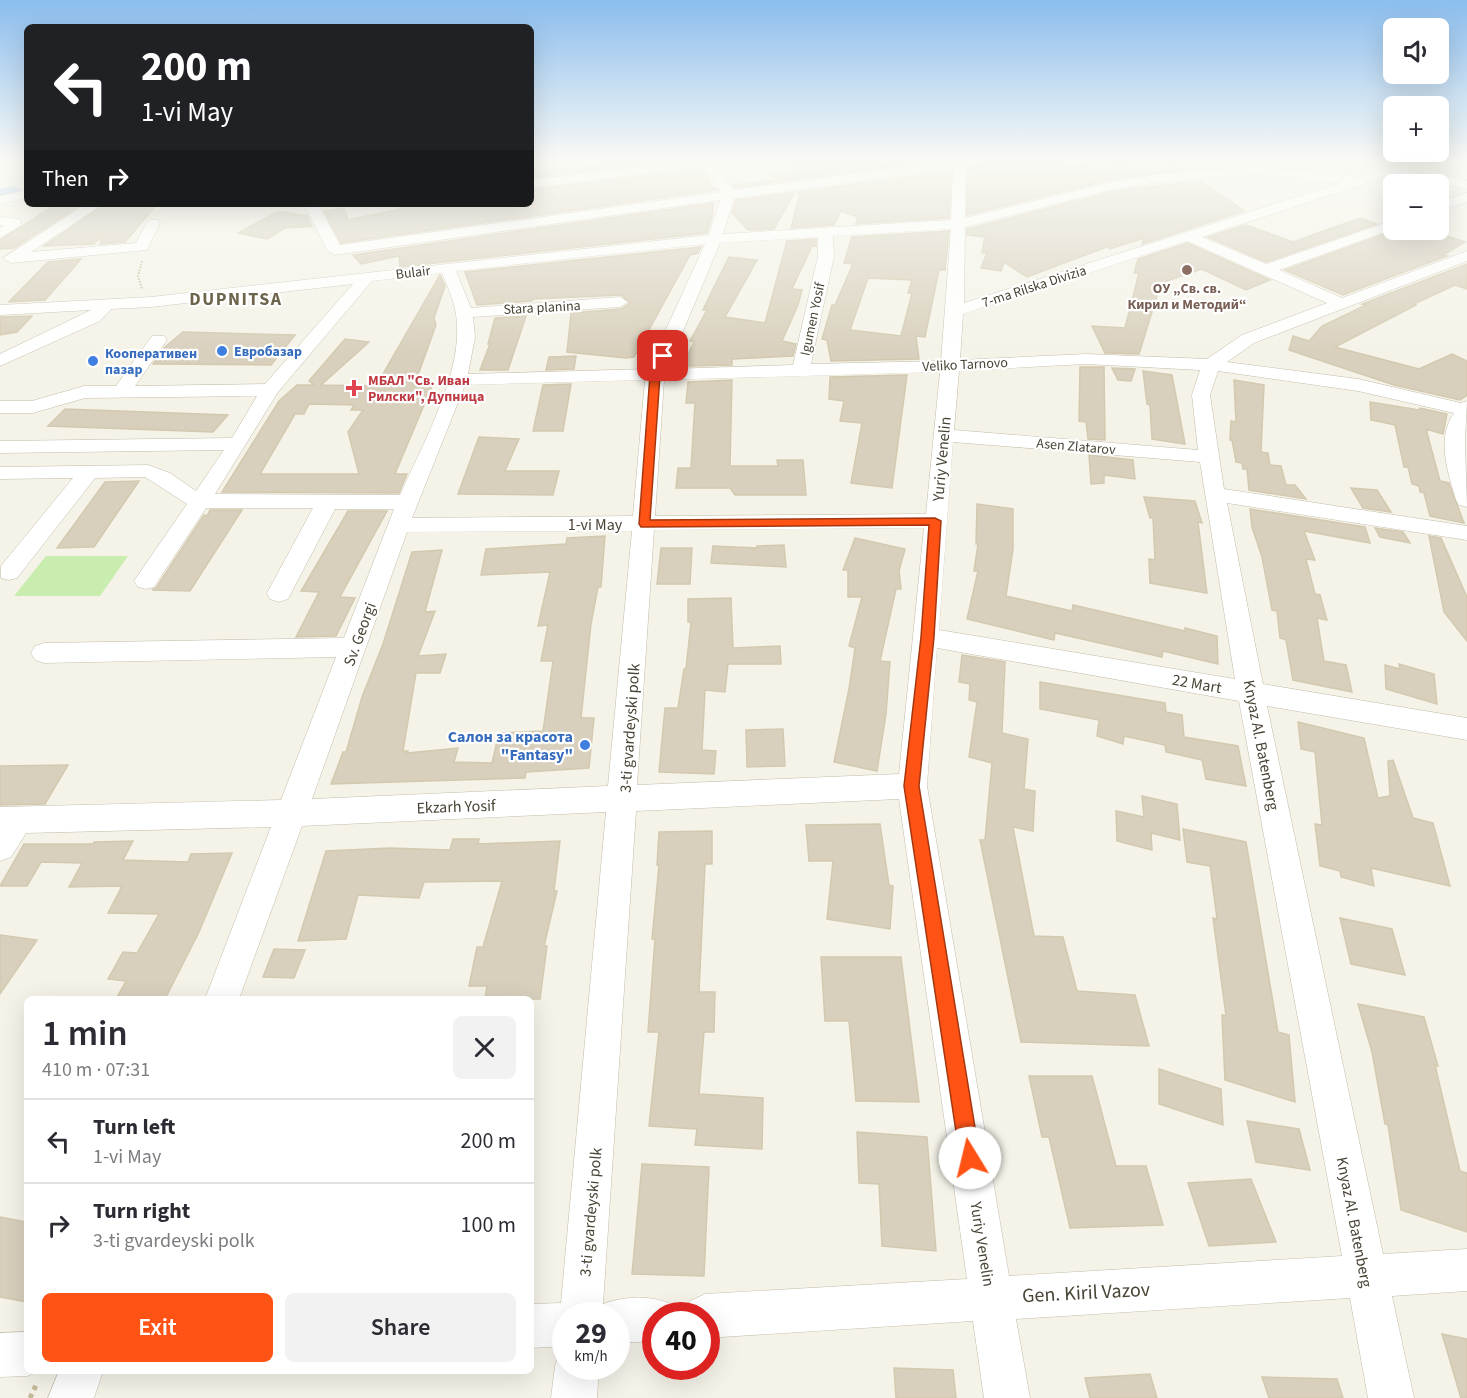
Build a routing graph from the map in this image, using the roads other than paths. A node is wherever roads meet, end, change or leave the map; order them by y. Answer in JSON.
{"nodes":[{"id":1,"x":13,"y":226,"type":"edge"},
{"id":2,"x":61,"y":226,"type":"edge"},
{"id":3,"x":152,"y":226,"type":"edge"},
{"id":4,"x":323,"y":226,"type":"edge"},
{"id":5,"x":475,"y":226,"type":"edge"},
{"id":6,"x":719,"y":226,"type":"edge"},
{"id":7,"x":917,"y":226,"type":"edge"},
{"id":8,"x":960,"y":226,"type":"edge"},
{"id":9,"x":1219,"y":226,"type":"edge"},
{"id":10,"x":1383,"y":228,"type":"edge"},
{"id":11,"x":825,"y":231,"type":"junction"},
{"id":12,"x":0,"y":234,"type":"edge"},
{"id":13,"x":1188,"y":236,"type":"junction"},
{"id":14,"x":715,"y":238,"type":"junction"},
{"id":15,"x":1467,"y":256,"type":"edge"},
{"id":16,"x":6,"y":262,"type":"edge"},
{"id":17,"x":447,"y":268,"type":"junction"},
{"id":18,"x":1265,"y":270,"type":"junction"},
{"id":19,"x":367,"y":277,"type":"junction"},
{"id":20,"x":620,"y":302,"type":"dead end"},
{"id":21,"x":1343,"y":304,"type":"junction"},
{"id":22,"x":106,"y":305,"type":"junction"},
{"id":23,"x":0,"y":310,"type":"edge"},
{"id":24,"x":955,"y":311,"type":"junction"},
{"id":25,"x":465,"y":313,"type":"junction"},
{"id":26,"x":158,"y":340,"type":"dead end"},
{"id":27,"x":0,"y":361,"type":"edge"},
{"id":28,"x":1211,"y":365,"type":"junction"},
{"id":29,"x":950,"y":366,"type":"junction"},
{"id":30,"x":801,"y":370,"type":"junction"},
{"id":31,"x":20,"y":371,"type":"dead end"},
{"id":32,"x":655,"y":375,"type":"junction"},
{"id":33,"x":0,"y":379,"type":"edge"},
{"id":34,"x":458,"y":381,"type":"junction"},
{"id":35,"x":270,"y":390,"type":"junction"},
{"id":36,"x":121,"y":392,"type":"junction"},
{"id":37,"x":57,"y":400,"type":"junction"},
{"id":38,"x":0,"y":407,"type":"edge"},
{"id":39,"x":1466,"y":409,"type":"edge"},
{"id":40,"x":943,"y":435,"type":"junction"},
{"id":41,"x":238,"y":444,"type":"junction"},
{"id":42,"x":94,"y":446,"type":"junction"},
{"id":43,"x":0,"y":447,"type":"edge"},
{"id":44,"x":1208,"y":457,"type":"junction"},
{"id":45,"x":0,"y":472,"type":"edge"},
{"id":46,"x":80,"y":472,"type":"junction"},
{"id":47,"x":1214,"y":494,"type":"junction"},
{"id":48,"x":1467,"y":500,"type":"edge"},
{"id":49,"x":200,"y":501,"type":"junction"},
{"id":50,"x":327,"y":502,"type":"junction"},
{"id":51,"x":402,"y":514,"type":"junction"},
{"id":52,"x":935,"y":521,"type":"junction"},
{"id":53,"x":645,"y":524,"type":"junction"},
{"id":54,"x":1467,"y":533,"type":"edge"},
{"id":55,"x":9,"y":572,"type":"dead end"},
{"id":56,"x":146,"y":581,"type":"dead end"},
{"id":57,"x":279,"y":593,"type":"dead end"},
{"id":58,"x":927,"y":637,"type":"junction"},
{"id":59,"x":354,"y":647,"type":"junction"},
{"id":60,"x":44,"y":653,"type":"dead end"},
{"id":61,"x":1251,"y":693,"type":"junction"},
{"id":62,"x":1467,"y":729,"type":"edge"},
{"id":63,"x":912,"y":786,"type":"junction"},
{"id":64,"x":623,"y":799,"type":"junction"},
{"id":65,"x":292,"y":813,"type":"junction"},
{"id":66,"x":9,"y":820,"type":"edge"},
{"id":67,"x":0,"y":847,"type":"edge"},
{"id":68,"x":223,"y":996,"type":"edge"},
{"id":69,"x":1467,"y":1270,"type":"edge"},
{"id":70,"x":1366,"y":1276,"type":"junction"},
{"id":71,"x":992,"y":1298,"type":"junction"},
{"id":72,"x":582,"y":1302,"type":"edge"},
{"id":73,"x":720,"y":1315,"type":"edge"},
{"id":74,"x":552,"y":1325,"type":"edge"},
{"id":75,"x":534,"y":1326,"type":"edge"},
{"id":76,"x":24,"y":1354,"type":"edge"},
{"id":77,"x":0,"y":1355,"type":"edge"},
{"id":78,"x":80,"y":1374,"type":"edge"},
{"id":79,"x":576,"y":1380,"type":"edge"},
{"id":80,"x":71,"y":1398,"type":"edge"},
{"id":81,"x":574,"y":1398,"type":"edge"},
{"id":82,"x":1007,"y":1398,"type":"edge"},
{"id":83,"x":1391,"y":1398,"type":"edge"}],
"edges":[{"from":1,"to":12,"type":"street"},
{"from":2,"to":16,"type":"street"},
{"from":3,"to":16,"type":"street"},
{"from":4,"to":5,"type":"street"},
{"from":6,"to":14,"type":"street","name":"3-ti gvardeyski polk"},
{"from":7,"to":11,"type":"street","name":"Bulair"},
{"from":8,"to":24,"type":"street","name":"Yuriy Venelin"},
{"from":9,"to":13,"type":"street","name":"7-ma Rilska Divizia"},
{"from":10,"to":18,"type":"street"},
{"from":11,"to":14,"type":"street","name":"Bulair"},
{"from":11,"to":30,"type":"street","name":"Igumen Yosif"},
{"from":13,"to":18,"type":"street"},
{"from":13,"to":24,"type":"street","name":"7-ma Rilska Divizia"},
{"from":14,"to":17,"type":"street","name":"Bulair"},
{"from":14,"to":32,"type":"street","name":"3-ti gvardeyski polk"},
{"from":15,"to":21,"type":"street"},
{"from":17,"to":19,"type":"street","name":"Bulair"},
{"from":17,"to":25,"type":"street","name":"Sv. Georgi"},
{"from":18,"to":21,"type":"street"},
{"from":19,"to":22,"type":"street","name":"Bulair"},
{"from":19,"to":35,"type":"street"},
{"from":20,"to":25,"type":"street","name":"Stara planina"},
{"from":21,"to":28,"type":"street"},
{"from":22,"to":23,"type":"street","name":"Bulair"},
{"from":22,"to":27,"type":"street"},
{"from":24,"to":29,"type":"street","name":"Yuriy Venelin"},
{"from":25,"to":34,"type":"street","name":"Sv. Georgi"},
{"from":26,"to":36,"type":"street"},
{"from":28,"to":29,"type":"street","name":"Veliko Tarnovo"},
{"from":28,"to":39,"type":"street","name":"Veliko Tarnovo"},
{"from":28,"to":44,"type":"street","name":"Knyaz Al. Batenberg"},
{"from":29,"to":30,"type":"street","name":"Veliko Tarnovo"},
{"from":29,"to":40,"type":"street","name":"Yuriy Venelin"},
{"from":30,"to":32,"type":"street","name":"Veliko Tarnovo"},
{"from":31,"to":33,"type":"street"},
{"from":32,"to":34,"type":"street","name":"Veliko Tarnovo"},
{"from":32,"to":53,"type":"street","name":"3-ti gvardeyski polk"},
{"from":34,"to":51,"type":"street","name":"Sv. Georgi"},
{"from":35,"to":36,"type":"street"},
{"from":35,"to":41,"type":"street"},
{"from":36,"to":37,"type":"street"},
{"from":37,"to":38,"type":"street"},
{"from":37,"to":43,"type":"street"},
{"from":39,"to":48,"type":"street"},
{"from":40,"to":44,"type":"street","name":"Asen Zlatarov"},
{"from":40,"to":52,"type":"street","name":"Yuriy Venelin"},
{"from":41,"to":42,"type":"street"},
{"from":41,"to":49,"type":"street"},
{"from":42,"to":43,"type":"street"},
{"from":42,"to":46,"type":"street"},
{"from":44,"to":47,"type":"street","name":"Knyaz Al. Batenberg"},
{"from":45,"to":46,"type":"street"},
{"from":46,"to":49,"type":"street"},
{"from":46,"to":55,"type":"street"},
{"from":47,"to":54,"type":"street"},
{"from":47,"to":61,"type":"street","name":"Knyaz Al. Batenberg"},
{"from":49,"to":50,"type":"street","name":"1-vi May"},
{"from":49,"to":56,"type":"street"},
{"from":50,"to":51,"type":"street","name":"1-vi May"},
{"from":50,"to":57,"type":"street"},
{"from":51,"to":53,"type":"street","name":"1-vi May"},
{"from":51,"to":59,"type":"street","name":"Sv. Georgi"},
{"from":52,"to":53,"type":"street","name":"1-vi May"},
{"from":52,"to":58,"type":"street","name":"Yuriy Venelin"},
{"from":53,"to":64,"type":"street","name":"3-ti gvardeyski polk"},
{"from":58,"to":61,"type":"street","name":"22 Mart"},
{"from":58,"to":63,"type":"street","name":"Yuriy Venelin"},
{"from":59,"to":60,"type":"street"},
{"from":59,"to":65,"type":"street","name":"Sv. Georgi"},
{"from":61,"to":62,"type":"street","name":"22 Mart"},
{"from":61,"to":70,"type":"street","name":"Knyaz Al. Batenberg"},
{"from":63,"to":64,"type":"street","name":"Ekzarh Yosif"},
{"from":63,"to":71,"type":"street","name":"Yuriy Venelin"},
{"from":64,"to":65,"type":"street","name":"Ekzarh Yosif"},
{"from":64,"to":72,"type":"street","name":"3-ti gvardeyski polk"},
{"from":65,"to":66,"type":"street","name":"Ekzarh Yosif"},
{"from":65,"to":68,"type":"street","name":"Sv. Georgi"},
{"from":66,"to":67,"type":"street"},
{"from":69,"to":70,"type":"street","name":"Gen. Kiril Vazov"},
{"from":70,"to":71,"type":"street","name":"Gen. Kiril Vazov"},
{"from":70,"to":83,"type":"street","name":"Knyaz Al. Batenberg"},
{"from":71,"to":73,"type":"street","name":"Gen. Kiril Vazov"},
{"from":71,"to":82,"type":"street","name":"Yuriy Venelin"},
{"from":74,"to":75,"type":"street"},
{"from":76,"to":77,"type":"street"},
{"from":78,"to":80,"type":"street"},
{"from":79,"to":81,"type":"street"}]}
